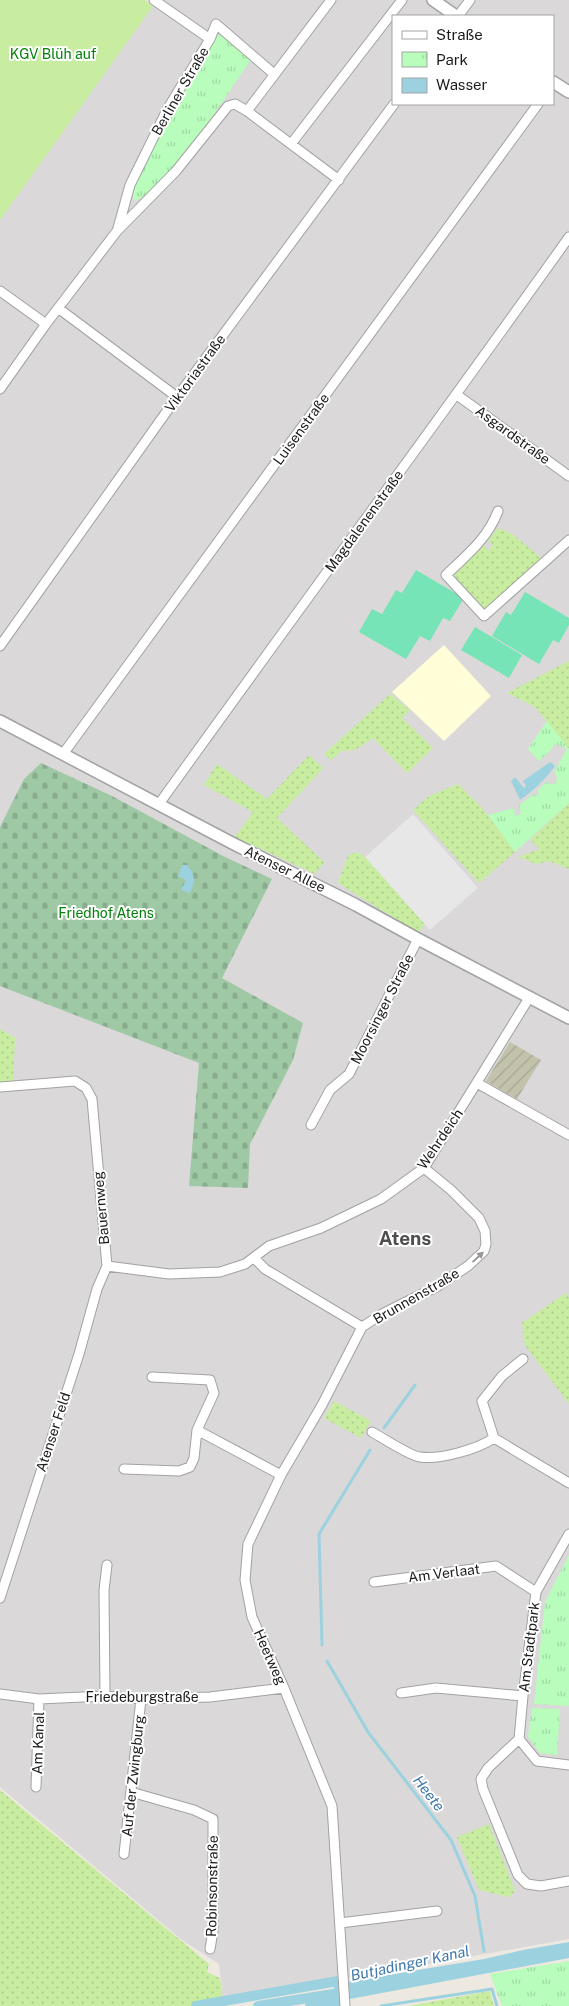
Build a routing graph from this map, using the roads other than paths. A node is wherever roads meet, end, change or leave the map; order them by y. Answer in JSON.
{"nodes":[{"id":1,"x":154,"y":0,"type":"edge"},
{"id":2,"x":331,"y":0,"type":"edge"},
{"id":3,"x":402,"y":0,"type":"edge"},
{"id":4,"x":433,"y":0,"type":"edge"},
{"id":5,"x":470,"y":0,"type":"edge"},
{"id":6,"x":456,"y":15,"type":"edge"},
{"id":7,"x":458,"y":15,"type":"edge"},
{"id":8,"x":210,"y":39,"type":"junction"},
{"id":9,"x":274,"y":74,"type":"junction"},
{"id":10,"x":554,"y":83,"type":"edge"},
{"id":11,"x":569,"y":92,"type":"edge"},
{"id":12,"x":393,"y":105,"type":"edge"},
{"id":13,"x":537,"y":105,"type":"edge"},
{"id":14,"x":247,"y":111,"type":"junction"},
{"id":15,"x":291,"y":144,"type":"junction"},
{"id":16,"x":339,"y":180,"type":"junction"},
{"id":17,"x":117,"y":231,"type":"junction"},
{"id":18,"x":569,"y":237,"type":"edge"},
{"id":19,"x":0,"y":291,"type":"edge"},
{"id":20,"x":58,"y":308,"type":"junction"},
{"id":21,"x":46,"y":324,"type":"junction"},
{"id":22,"x":0,"y":388,"type":"edge"},
{"id":23,"x":457,"y":395,"type":"junction"},
{"id":24,"x":177,"y":397,"type":"junction"},
{"id":25,"x":567,"y":471,"type":"edge"},
{"id":26,"x":498,"y":511,"type":"dead end"},
{"id":27,"x":569,"y":540,"type":"edge"},
{"id":28,"x":0,"y":646,"type":"edge"},
{"id":29,"x":0,"y":721,"type":"edge"},
{"id":30,"x":64,"y":754,"type":"junction"},
{"id":31,"x":159,"y":804,"type":"junction"},
{"id":32,"x":418,"y":939,"type":"junction"},
{"id":33,"x":529,"y":998,"type":"junction"},
{"id":34,"x":569,"y":1018,"type":"edge"},
{"id":35,"x":477,"y":1084,"type":"junction"},
{"id":36,"x":0,"y":1087,"type":"edge"},
{"id":37,"x":311,"y":1125,"type":"dead end"},
{"id":38,"x":569,"y":1135,"type":"edge"},
{"id":39,"x":424,"y":1168,"type":"junction"},
{"id":40,"x":254,"y":1258,"type":"junction"},
{"id":41,"x":107,"y":1266,"type":"junction"},
{"id":42,"x":362,"y":1327,"type":"junction"},
{"id":43,"x":523,"y":1359,"type":"dead end"},
{"id":44,"x":152,"y":1378,"type":"dead end"},
{"id":45,"x":197,"y":1430,"type":"junction"},
{"id":46,"x":372,"y":1432,"type":"dead end"},
{"id":47,"x":494,"y":1438,"type":"junction"},
{"id":48,"x":124,"y":1469,"type":"dead end"},
{"id":49,"x":281,"y":1475,"type":"junction"},
{"id":50,"x":569,"y":1483,"type":"edge"},
{"id":51,"x":569,"y":1534,"type":"edge"},
{"id":52,"x":106,"y":1565,"type":"dead end"},
{"id":53,"x":374,"y":1582,"type":"dead end"},
{"id":54,"x":536,"y":1592,"type":"junction"},
{"id":55,"x":0,"y":1598,"type":"edge"},
{"id":56,"x":284,"y":1688,"type":"junction"},
{"id":57,"x":401,"y":1693,"type":"dead end"},
{"id":58,"x":0,"y":1694,"type":"edge"},
{"id":59,"x":105,"y":1696,"type":"junction"},
{"id":60,"x":523,"y":1696,"type":"junction"},
{"id":61,"x":141,"y":1698,"type":"junction"},
{"id":62,"x":39,"y":1699,"type":"junction"},
{"id":63,"x":519,"y":1739,"type":"junction"},
{"id":64,"x":569,"y":1765,"type":"edge"},
{"id":65,"x":36,"y":1787,"type":"dead end"},
{"id":66,"x":131,"y":1792,"type":"junction"},
{"id":67,"x":124,"y":1854,"type":"dead end"},
{"id":68,"x":569,"y":1881,"type":"edge"},
{"id":69,"x":436,"y":1911,"type":"dead end"},
{"id":70,"x":340,"y":1923,"type":"junction"},
{"id":71,"x":210,"y":1949,"type":"dead end"},
{"id":72,"x":345,"y":2002,"type":"edge"}],
"edges":[{"from":1,"to":8,"type":"street"},
{"from":2,"to":9,"type":"street"},
{"from":3,"to":15,"type":"street"},
{"from":4,"to":6,"type":"street"},
{"from":5,"to":7,"type":"street"},
{"from":8,"to":9,"type":"street","name":"Berliner Straße"},
{"from":8,"to":17,"type":"street","name":"Berliner Straße"},
{"from":9,"to":14,"type":"street"},
{"from":10,"to":11,"type":"street"},
{"from":12,"to":16,"type":"street","name":"Viktoriastraße"},
{"from":13,"to":30,"type":"street","name":"Luisenstraße"},
{"from":14,"to":15,"type":"street"},
{"from":14,"to":17,"type":"street","name":"Berliner Straße"},
{"from":15,"to":16,"type":"street"},
{"from":16,"to":24,"type":"street","name":"Viktoriastraße"},
{"from":17,"to":20,"type":"street","name":"Berliner Straße"},
{"from":18,"to":23,"type":"street","name":"Magdalenenstraße"},
{"from":19,"to":21,"type":"street"},
{"from":20,"to":21,"type":"street","name":"Berliner Straße"},
{"from":20,"to":24,"type":"street"},
{"from":21,"to":22,"type":"street","name":"Berliner Straße"},
{"from":23,"to":25,"type":"street","name":"Asgardstraße"},
{"from":23,"to":31,"type":"street","name":"Magdalenenstraße"},
{"from":24,"to":28,"type":"street","name":"Viktoriastraße"},
{"from":26,"to":27,"type":"street"},
{"from":29,"to":30,"type":"street","name":"Atenser Allee"},
{"from":30,"to":31,"type":"street","name":"Atenser Allee"},
{"from":31,"to":32,"type":"street","name":"Atenser Allee"},
{"from":32,"to":33,"type":"street","name":"Atenser Allee"},
{"from":32,"to":37,"type":"street","name":"Moorsinger Straße"},
{"from":33,"to":34,"type":"street","name":"Atenser Allee"},
{"from":33,"to":35,"type":"street","name":"Wehrdeich"},
{"from":35,"to":38,"type":"street"},
{"from":35,"to":39,"type":"street","name":"Wehrdeich"},
{"from":36,"to":41,"type":"street","name":"Bauernweg"},
{"from":39,"to":40,"type":"street","name":"Wehrdeich"},
{"from":42,"to":39,"type":"street","name":"Brunnenstraße","one_way":true},
{"from":40,"to":41,"type":"street"},
{"from":40,"to":42,"type":"street","name":"Brunnenstraße"},
{"from":41,"to":55,"type":"street","name":"Atenser Feld"},
{"from":42,"to":49,"type":"street","name":"Heetweg"},
{"from":43,"to":47,"type":"street"},
{"from":44,"to":45,"type":"street"},
{"from":45,"to":48,"type":"street"},
{"from":45,"to":49,"type":"street"},
{"from":46,"to":47,"type":"street"},
{"from":47,"to":50,"type":"street"},
{"from":49,"to":56,"type":"street","name":"Heetweg"},
{"from":51,"to":54,"type":"street","name":"Am Stadtpark"},
{"from":52,"to":59,"type":"street"},
{"from":53,"to":54,"type":"street","name":"Am Verlaat"},
{"from":54,"to":60,"type":"street","name":"Am Stadtpark"},
{"from":56,"to":61,"type":"street","name":"Friedeburgstraße"},
{"from":56,"to":70,"type":"street","name":"Heetweg"},
{"from":57,"to":60,"type":"street"},
{"from":58,"to":62,"type":"street","name":"Friedeburgstraße"},
{"from":59,"to":61,"type":"street","name":"Friedeburgstraße"},
{"from":59,"to":62,"type":"street","name":"Friedeburgstraße"},
{"from":60,"to":63,"type":"street","name":"Am Stadtpark"},
{"from":61,"to":66,"type":"street","name":"Auf der Zwingburg"},
{"from":62,"to":65,"type":"street","name":"Am Kanal"},
{"from":63,"to":64,"type":"street"},
{"from":63,"to":68,"type":"street"},
{"from":66,"to":67,"type":"street","name":"Auf der Zwingburg"},
{"from":66,"to":71,"type":"street","name":"Robinsonstraße"},
{"from":69,"to":70,"type":"street"},
{"from":70,"to":72,"type":"street","name":"Heetweg"}]}
